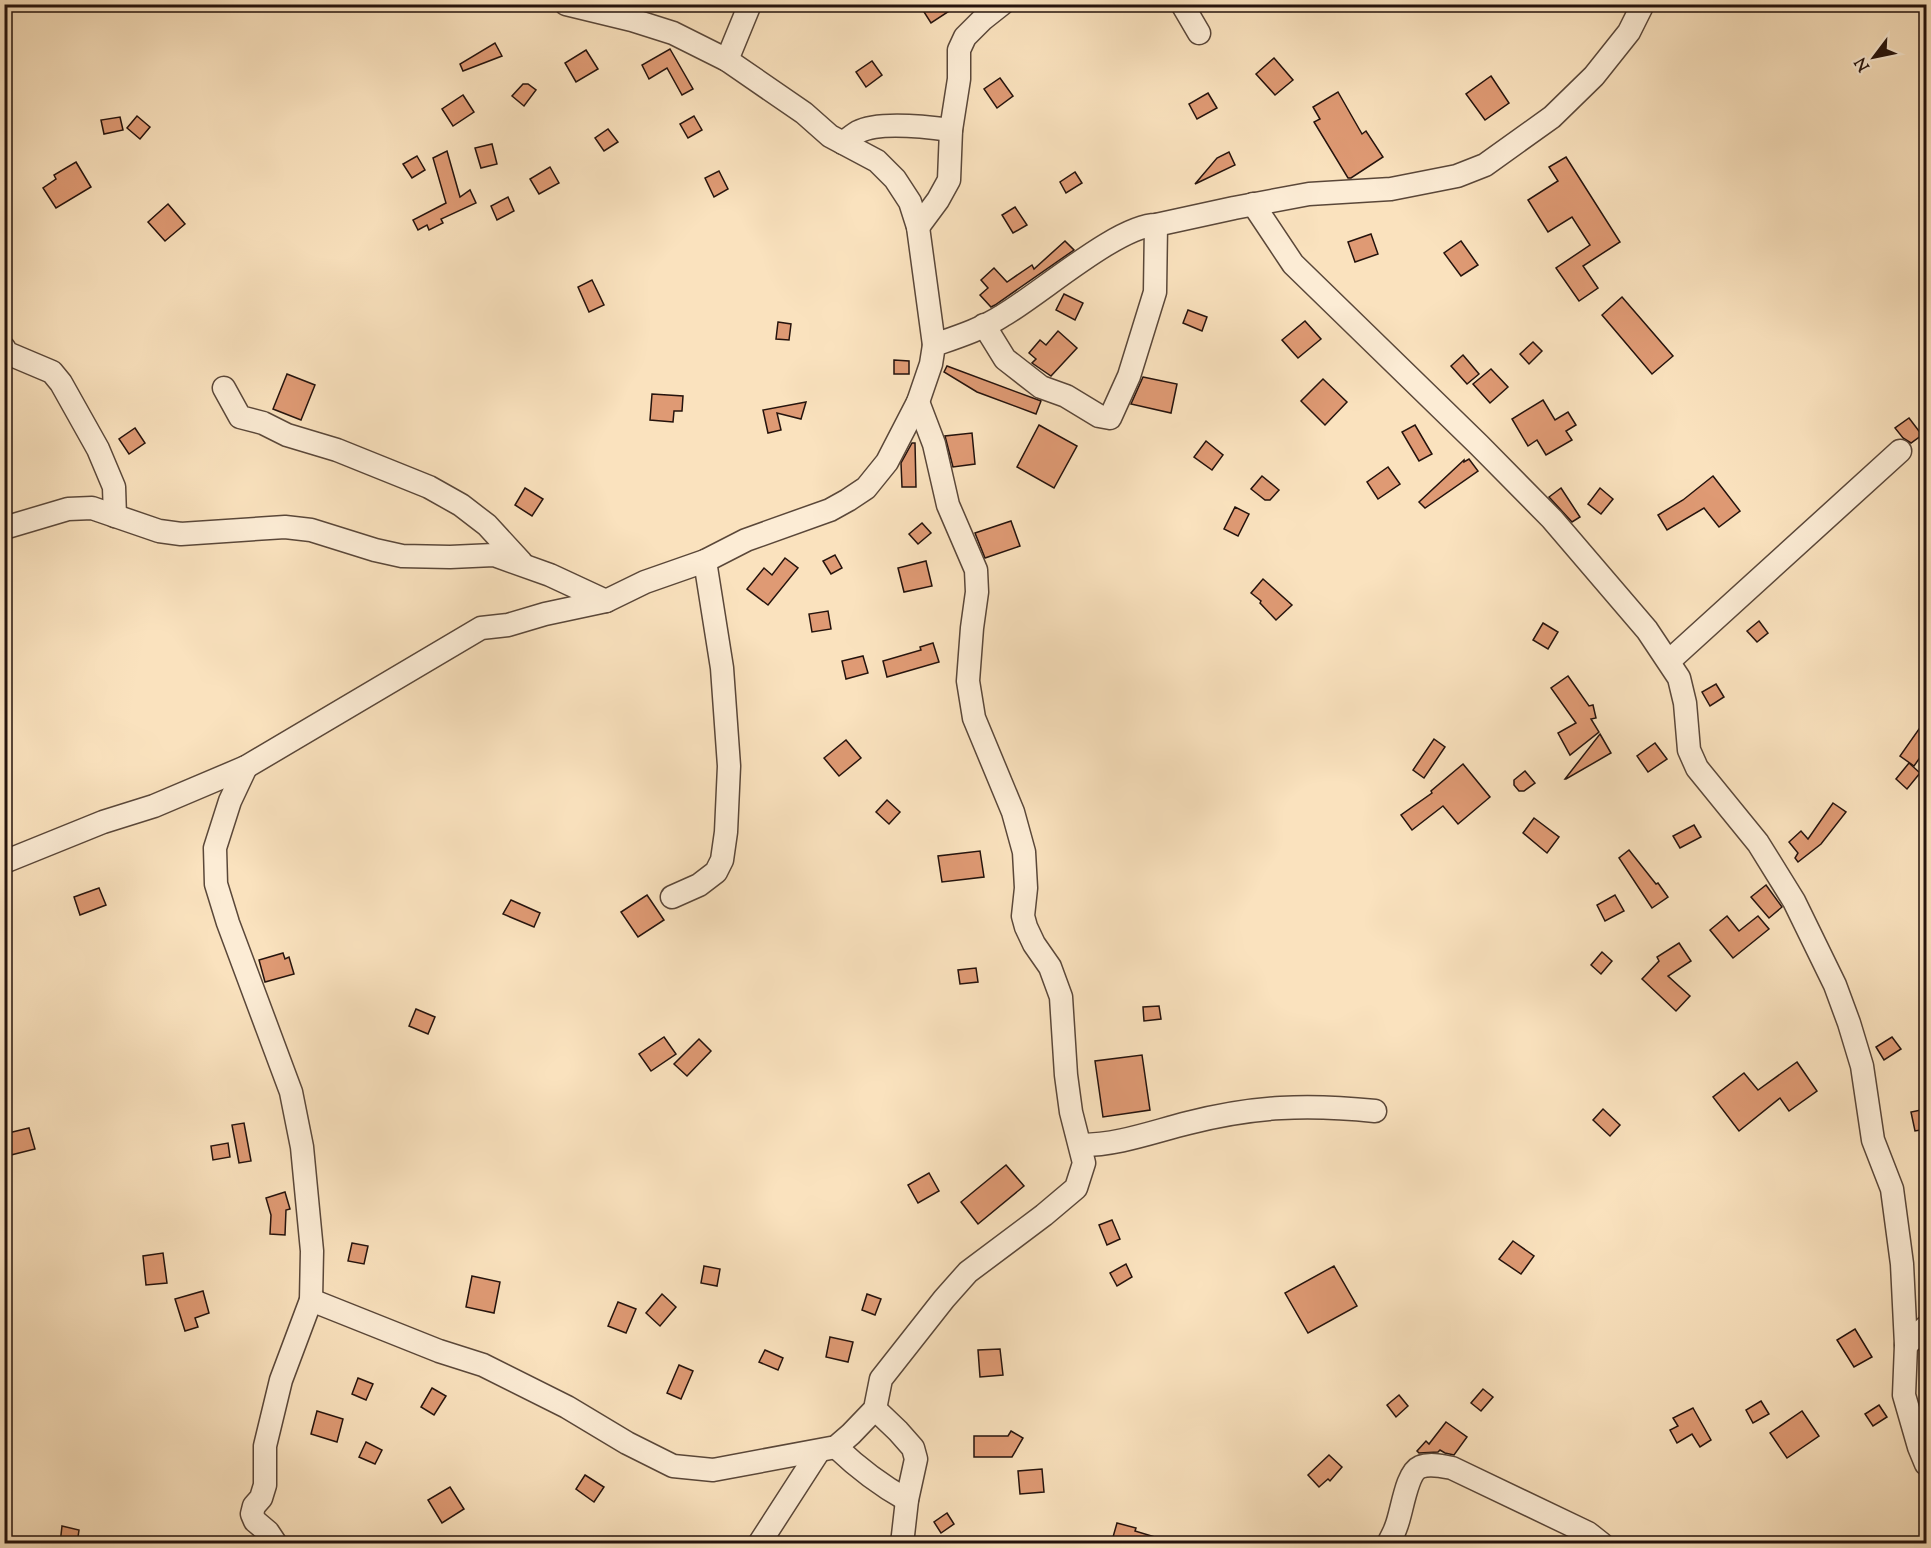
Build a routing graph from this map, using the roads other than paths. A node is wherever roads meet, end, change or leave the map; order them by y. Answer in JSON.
{"nodes":[{"id":1,"x":566,"y":4,"type":"edge"},
{"id":2,"x":750,"y":4,"type":"edge"},
{"id":3,"x":1002,"y":4,"type":"edge"},
{"id":4,"x":1182,"y":4,"type":"edge"},
{"id":5,"x":1643,"y":4,"type":"edge"},
{"id":6,"x":1199,"y":33,"type":"dead end"},
{"id":7,"x":727,"y":60,"type":"junction"},
{"id":8,"x":951,"y":130,"type":"junction"},
{"id":9,"x":843,"y":143,"type":"junction"},
{"id":10,"x":1253,"y":204,"type":"junction"},
{"id":11,"x":1156,"y":225,"type":"junction"},
{"id":12,"x":918,"y":227,"type":"junction"},
{"id":13,"x":984,"y":325,"type":"junction"},
{"id":14,"x":934,"y":345,"type":"junction"},
{"id":15,"x":4,"y":348,"type":"edge"},
{"id":16,"x":224,"y":388,"type":"dead end"},
{"id":17,"x":918,"y":402,"type":"junction"},
{"id":18,"x":1900,"y":451,"type":"dead end"},
{"id":19,"x":115,"y":516,"type":"junction"},
{"id":20,"x":4,"y":528,"type":"edge"},
{"id":21,"x":705,"y":561,"type":"junction"},
{"id":22,"x":524,"y":565,"type":"junction"},
{"id":23,"x":606,"y":601,"type":"junction"},
{"id":24,"x":1669,"y":661,"type":"junction"},
{"id":25,"x":246,"y":766,"type":"junction"},
{"id":26,"x":4,"y":862,"type":"edge"},
{"id":27,"x":672,"y":897,"type":"dead end"},
{"id":28,"x":1375,"y":1111,"type":"dead end"},
{"id":29,"x":1081,"y":1145,"type":"junction"},
{"id":30,"x":311,"y":1300,"type":"junction"},
{"id":31,"x":1926,"y":1327,"type":"edge"},
{"id":32,"x":1906,"y":1345,"type":"junction"},
{"id":33,"x":875,"y":1409,"type":"junction"},
{"id":34,"x":827,"y":1449,"type":"junction"},
{"id":35,"x":1926,"y":1464,"type":"edge"},
{"id":36,"x":907,"y":1500,"type":"junction"},
{"id":37,"x":276,"y":1544,"type":"edge"},
{"id":38,"x":759,"y":1544,"type":"edge"},
{"id":39,"x":902,"y":1544,"type":"edge"},
{"id":40,"x":1388,"y":1544,"type":"edge"},
{"id":41,"x":1602,"y":1544,"type":"edge"}],
"edges":[{"from":1,"to":7,"type":"street"},
{"from":2,"to":7,"type":"street"},
{"from":3,"to":8,"type":"street"},
{"from":4,"to":6,"type":"street"},
{"from":5,"to":10,"type":"street"},
{"from":7,"to":9,"type":"street"},
{"from":8,"to":9,"type":"street"},
{"from":8,"to":12,"type":"street"},
{"from":9,"to":12,"type":"street"},
{"from":10,"to":11,"type":"street"},
{"from":10,"to":24,"type":"street"},
{"from":11,"to":13,"type":"street"},
{"from":11,"to":13,"type":"street"},
{"from":12,"to":14,"type":"street"},
{"from":13,"to":14,"type":"street"},
{"from":14,"to":17,"type":"street"},
{"from":15,"to":19,"type":"street"},
{"from":16,"to":22,"type":"street"},
{"from":17,"to":21,"type":"street"},
{"from":17,"to":29,"type":"street"},
{"from":18,"to":24,"type":"street"},
{"from":19,"to":20,"type":"street"},
{"from":19,"to":22,"type":"street"},
{"from":21,"to":23,"type":"street"},
{"from":21,"to":27,"type":"street"},
{"from":22,"to":23,"type":"street"},
{"from":23,"to":25,"type":"street"},
{"from":24,"to":32,"type":"street"},
{"from":25,"to":26,"type":"street"},
{"from":25,"to":30,"type":"street"},
{"from":28,"to":29,"type":"street"},
{"from":29,"to":33,"type":"street"},
{"from":30,"to":34,"type":"street"},
{"from":30,"to":37,"type":"street"},
{"from":31,"to":32,"type":"street"},
{"from":32,"to":35,"type":"street"},
{"from":33,"to":34,"type":"street"},
{"from":33,"to":36,"type":"street"},
{"from":34,"to":36,"type":"street"},
{"from":34,"to":38,"type":"street"},
{"from":36,"to":39,"type":"street"},
{"from":40,"to":41,"type":"street"}]}
